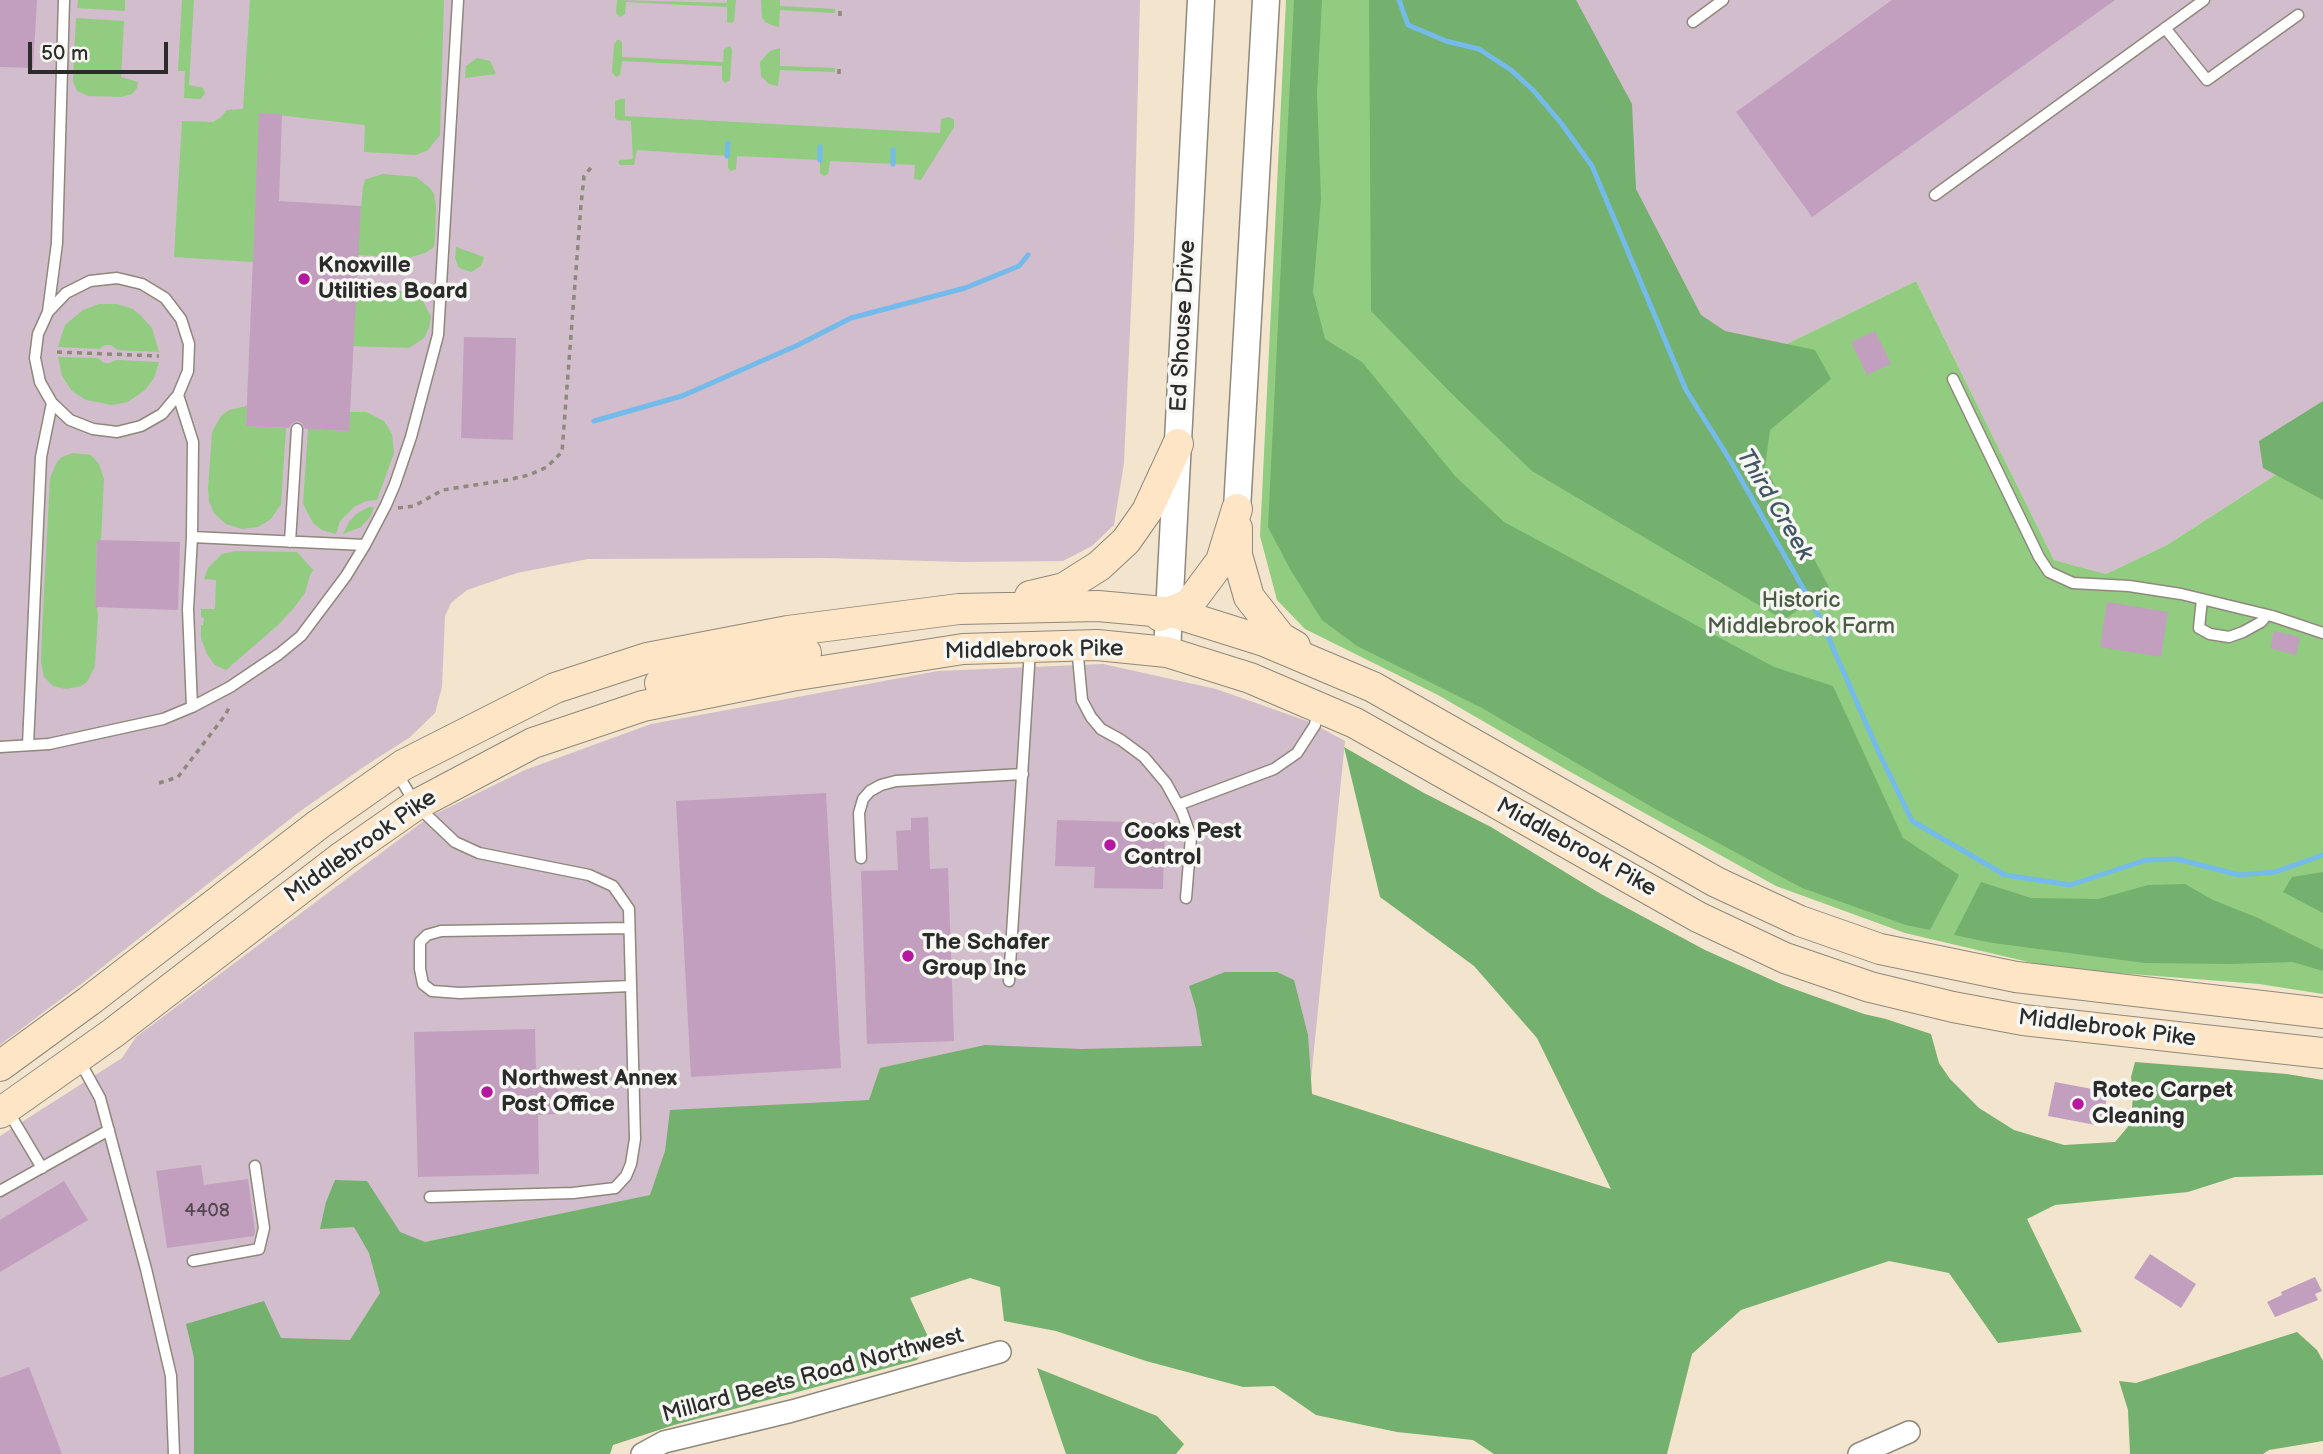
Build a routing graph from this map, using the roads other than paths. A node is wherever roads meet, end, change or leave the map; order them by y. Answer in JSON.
{"nodes":[{"id":1,"x":64,"y":0,"type":"edge"},
{"id":2,"x":458,"y":0,"type":"edge"},
{"id":3,"x":1201,"y":0,"type":"edge"},
{"id":4,"x":1266,"y":0,"type":"edge"},
{"id":5,"x":1723,"y":0,"type":"edge"},
{"id":6,"x":2204,"y":0,"type":"edge"},
{"id":7,"x":2298,"y":15,"type":"dead end"},
{"id":8,"x":1693,"y":22,"type":"dead end"},
{"id":9,"x":2165,"y":28,"type":"junction"},
{"id":10,"x":1936,"y":195,"type":"dead end"},
{"id":11,"x":48,"y":312,"type":"junction"},
{"id":12,"x":1954,"y":379,"type":"dead end"},
{"id":13,"x":178,"y":395,"type":"junction"},
{"id":14,"x":52,"y":403,"type":"junction"},
{"id":15,"x":297,"y":429,"type":"dead end"},
{"id":16,"x":1178,"y":444,"type":"junction"},
{"id":17,"x":1237,"y":509,"type":"junction"},
{"id":18,"x":192,"y":537,"type":"junction"},
{"id":19,"x":290,"y":542,"type":"junction"},
{"id":20,"x":365,"y":545,"type":"junction"},
{"id":21,"x":2203,"y":599,"type":"junction"},
{"id":22,"x":975,"y":609,"type":"junction"},
{"id":23,"x":1169,"y":612,"type":"junction"},
{"id":24,"x":2267,"y":615,"type":"junction"},
{"id":25,"x":2323,"y":633,"type":"edge"},
{"id":26,"x":1072,"y":646,"type":"junction"},
{"id":27,"x":1031,"y":647,"type":"junction"},
{"id":28,"x":1167,"y":652,"type":"junction"},
{"id":29,"x":1373,"y":687,"type":"junction"},
{"id":30,"x":192,"y":707,"type":"junction"},
{"id":31,"x":1318,"y":707,"type":"junction"},
{"id":32,"x":533,"y":743,"type":"junction"},
{"id":33,"x":28,"y":745,"type":"junction"},
{"id":34,"x":0,"y":747,"type":"edge"},
{"id":35,"x":395,"y":771,"type":"junction"},
{"id":36,"x":1023,"y":774,"type":"junction"},
{"id":37,"x":416,"y":804,"type":"junction"},
{"id":38,"x":1178,"y":805,"type":"junction"},
{"id":39,"x":861,"y":858,"type":"dead end"},
{"id":40,"x":1186,"y":898,"type":"dead end"},
{"id":41,"x":629,"y":928,"type":"junction"},
{"id":42,"x":1009,"y":981,"type":"dead end"},
{"id":43,"x":631,"y":986,"type":"junction"},
{"id":44,"x":2323,"y":1013,"type":"edge"},
{"id":45,"x":2323,"y":1053,"type":"edge"},
{"id":46,"x":78,"y":1058,"type":"junction"},
{"id":47,"x":0,"y":1066,"type":"edge"},
{"id":48,"x":3,"y":1111,"type":"edge"},
{"id":49,"x":108,"y":1130,"type":"junction"},
{"id":50,"x":255,"y":1166,"type":"dead end"},
{"id":51,"x":42,"y":1168,"type":"junction"},
{"id":52,"x":0,"y":1191,"type":"edge"},
{"id":53,"x":430,"y":1197,"type":"dead end"},
{"id":54,"x":193,"y":1261,"type":"dead end"},
{"id":55,"x":1000,"y":1352,"type":"dead end"},
{"id":56,"x":1909,"y":1432,"type":"dead end"},
{"id":57,"x":174,"y":1454,"type":"edge"},
{"id":58,"x":642,"y":1454,"type":"edge"},
{"id":59,"x":1859,"y":1454,"type":"edge"}],
"edges":[{"from":1,"to":11,"type":"lane"},
{"from":2,"to":20,"type":"lane"},
{"from":3,"to":16,"type":"street","name":"Ed Shouse Drive"},
{"from":4,"to":17,"type":"street"},
{"from":5,"to":8,"type":"lane"},
{"from":6,"to":9,"type":"lane"},
{"from":7,"to":9,"type":"lane"},
{"from":9,"to":10,"type":"lane"},
{"from":11,"to":13,"type":"lane"},
{"from":11,"to":14,"type":"lane"},
{"from":12,"to":21,"type":"lane"},
{"from":13,"to":14,"type":"lane"},
{"from":13,"to":18,"type":"lane"},
{"from":14,"to":33,"type":"lane"},
{"from":15,"to":19,"type":"lane"},
{"from":16,"to":22,"type":"main road"},
{"from":16,"to":23,"type":"street","name":"Ed Shouse Drive"},
{"from":17,"to":23,"type":"main road"},
{"from":17,"to":29,"type":"main road"},
{"from":18,"to":19,"type":"lane"},
{"from":18,"to":30,"type":"lane"},
{"from":19,"to":20,"type":"lane"},
{"from":20,"to":30,"type":"lane"},
{"from":21,"to":24,"type":"lane"},
{"from":21,"to":24,"type":"lane"},
{"from":22,"to":23,"type":"main road","name":"Middlebrook Pike"},
{"from":22,"to":35,"type":"main road","name":"Middlebrook Pike"},
{"from":23,"to":28,"type":"street","name":"Ed Shouse Drive"},
{"from":23,"to":29,"type":"main road","name":"Middlebrook Pike"},
{"from":23,"to":32,"type":"main road"},
{"from":24,"to":25,"type":"lane"},
{"from":26,"to":27,"type":"main road","name":"Middlebrook Pike"},
{"from":26,"to":28,"type":"main road","name":"Middlebrook Pike"},
{"from":26,"to":38,"type":"lane"},
{"from":27,"to":32,"type":"main road","name":"Middlebrook Pike"},
{"from":27,"to":36,"type":"lane"},
{"from":28,"to":31,"type":"main road","name":"Middlebrook Pike"},
{"from":29,"to":44,"type":"main road","name":"Middlebrook Pike"},
{"from":30,"to":33,"type":"lane"},
{"from":31,"to":38,"type":"lane"},
{"from":31,"to":45,"type":"main road","name":"Middlebrook Pike"},
{"from":32,"to":37,"type":"main road","name":"Middlebrook Pike"},
{"from":33,"to":34,"type":"lane"},
{"from":35,"to":37,"type":"lane"},
{"from":35,"to":47,"type":"main road","name":"Middlebrook Pike"},
{"from":36,"to":39,"type":"lane"},
{"from":36,"to":42,"type":"lane"},
{"from":37,"to":41,"type":"lane"},
{"from":37,"to":46,"type":"main road","name":"Middlebrook Pike"},
{"from":38,"to":40,"type":"lane"},
{"from":41,"to":43,"type":"lane"},
{"from":41,"to":43,"type":"lane"},
{"from":43,"to":53,"type":"lane"},
{"from":46,"to":48,"type":"main road","name":"Middlebrook Pike"},
{"from":46,"to":49,"type":"lane"},
{"from":48,"to":51,"type":"lane"},
{"from":49,"to":51,"type":"lane"},
{"from":49,"to":57,"type":"lane"},
{"from":50,"to":54,"type":"lane"},
{"from":51,"to":52,"type":"lane"},
{"from":55,"to":58,"type":"street","name":"Millard Beets Road Northwest"},
{"from":56,"to":59,"type":"street"}]}
